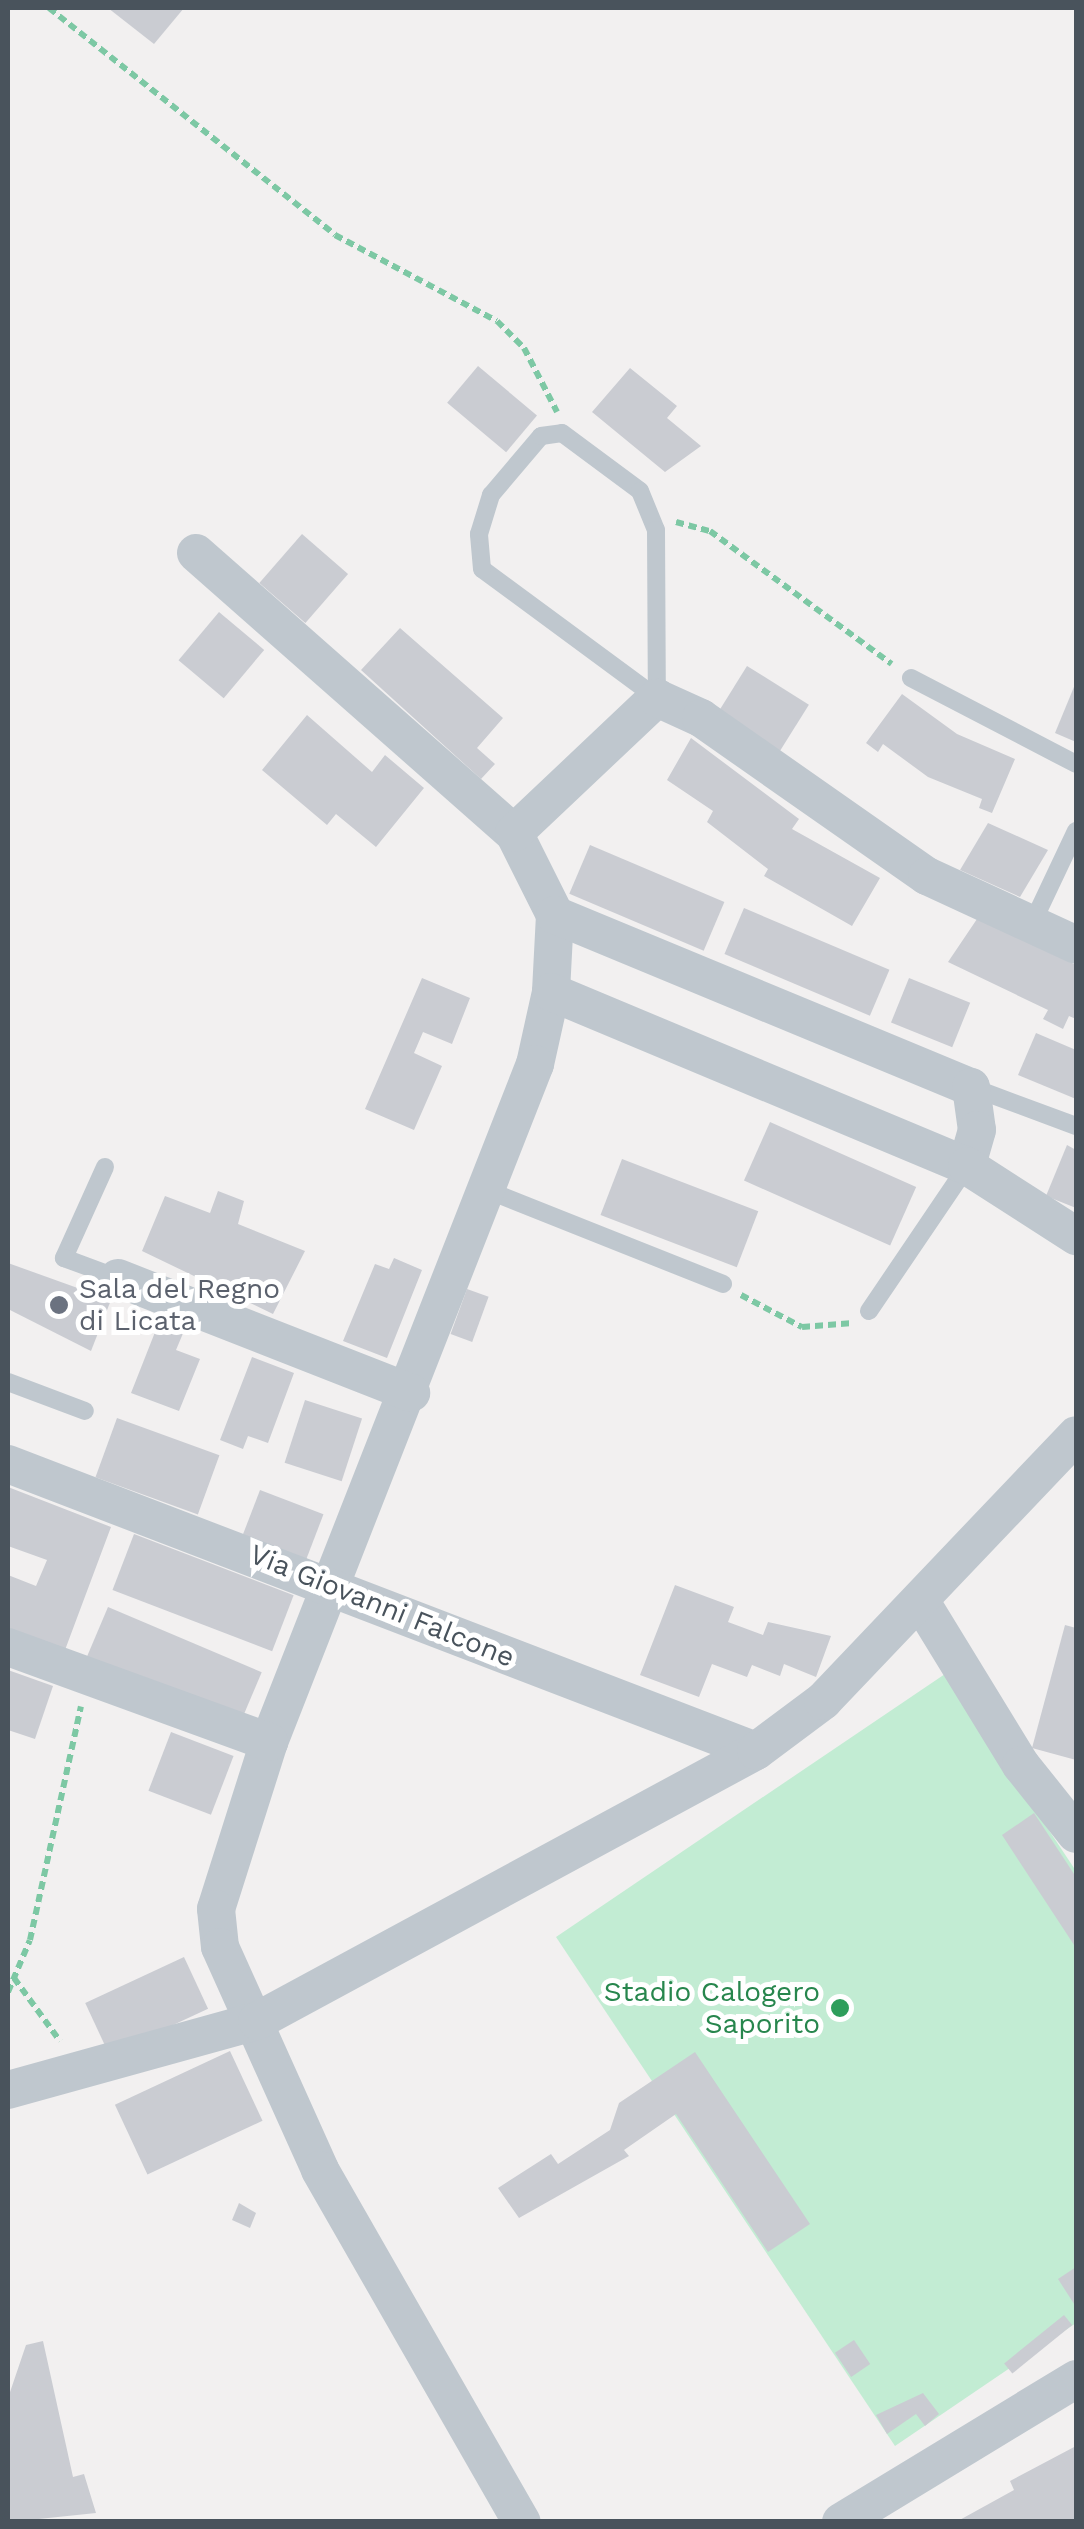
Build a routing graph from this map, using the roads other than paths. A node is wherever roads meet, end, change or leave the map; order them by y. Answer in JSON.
{"nodes":[{"id":1,"x":196,"y":553,"type":"dead end"},
{"id":2,"x":911,"y":678,"type":"road end"},
{"id":3,"x":657,"y":698,"type":"junction"},
{"id":4,"x":1076,"y":764,"type":"edge"},
{"id":5,"x":1076,"y":831,"type":"edge"},
{"id":6,"x":514,"y":833,"type":"junction"},
{"id":7,"x":556,"y":915,"type":"junction"},
{"id":8,"x":1032,"y":924,"type":"junction"},
{"id":9,"x":1076,"y":945,"type":"edge"},
{"id":10,"x":551,"y":992,"type":"junction"},
{"id":11,"x":971,"y":1087,"type":"junction"},
{"id":12,"x":1076,"y":1126,"type":"edge"},
{"id":13,"x":967,"y":1166,"type":"junction"},
{"id":14,"x":105,"y":1167,"type":"dead end"},
{"id":15,"x":486,"y":1190,"type":"junction"},
{"id":16,"x":1076,"y":1236,"type":"edge"},
{"id":17,"x":118,"y":1278,"type":"joint"},
{"id":18,"x":723,"y":1284,"type":"road end"},
{"id":19,"x":869,"y":1312,"type":"road end"},
{"id":20,"x":8,"y":1382,"type":"edge"},
{"id":21,"x":410,"y":1394,"type":"junction"},
{"id":22,"x":85,"y":1411,"type":"dead end"},
{"id":23,"x":1076,"y":1435,"type":"edge"},
{"id":24,"x":8,"y":1464,"type":"edge"},
{"id":25,"x":334,"y":1584,"type":"junction"},
{"id":26,"x":920,"y":1602,"type":"junction"},
{"id":27,"x":8,"y":1647,"type":"edge"},
{"id":28,"x":269,"y":1742,"type":"junction"},
{"id":29,"x":756,"y":1751,"type":"junction"},
{"id":30,"x":1076,"y":1834,"type":"edge"},
{"id":31,"x":256,"y":2021,"type":"junction"},
{"id":32,"x":8,"y":2090,"type":"edge"},
{"id":33,"x":1076,"y":2379,"type":"edge"},
{"id":34,"x":522,"y":2522,"type":"edge"},
{"id":35,"x":840,"y":2522,"type":"edge"}],
"edges":[{"from":1,"to":6,"type":"street"},
{"from":2,"to":4,"type":"lane"},
{"from":3,"to":3,"type":"lane"},
{"from":3,"to":6,"type":"street"},
{"from":3,"to":8,"type":"street"},
{"from":5,"to":8,"type":"lane"},
{"from":6,"to":7,"type":"street"},
{"from":7,"to":10,"type":"street"},
{"from":7,"to":11,"type":"street"},
{"from":8,"to":9,"type":"street"},
{"from":10,"to":13,"type":"street"},
{"from":10,"to":15,"type":"street"},
{"from":11,"to":12,"type":"lane"},
{"from":11,"to":13,"type":"street"},
{"from":13,"to":16,"type":"street"},
{"from":13,"to":19,"type":"lane"},
{"from":14,"to":17,"type":"lane"},
{"from":15,"to":18,"type":"lane"},
{"from":15,"to":21,"type":"street"},
{"from":17,"to":21,"type":"street"},
{"from":20,"to":22,"type":"lane"},
{"from":21,"to":25,"type":"street"},
{"from":23,"to":26,"type":"street"},
{"from":24,"to":25,"type":"street","name":"Via Giovanni Falcone"},
{"from":25,"to":28,"type":"street"},
{"from":25,"to":29,"type":"street","name":"Via Giovanni Falcone"},
{"from":26,"to":29,"type":"street"},
{"from":26,"to":30,"type":"street"},
{"from":27,"to":28,"type":"street"},
{"from":28,"to":31,"type":"street"},
{"from":29,"to":31,"type":"street"},
{"from":31,"to":32,"type":"street"},
{"from":31,"to":34,"type":"street"},
{"from":33,"to":35,"type":"street"}]}
